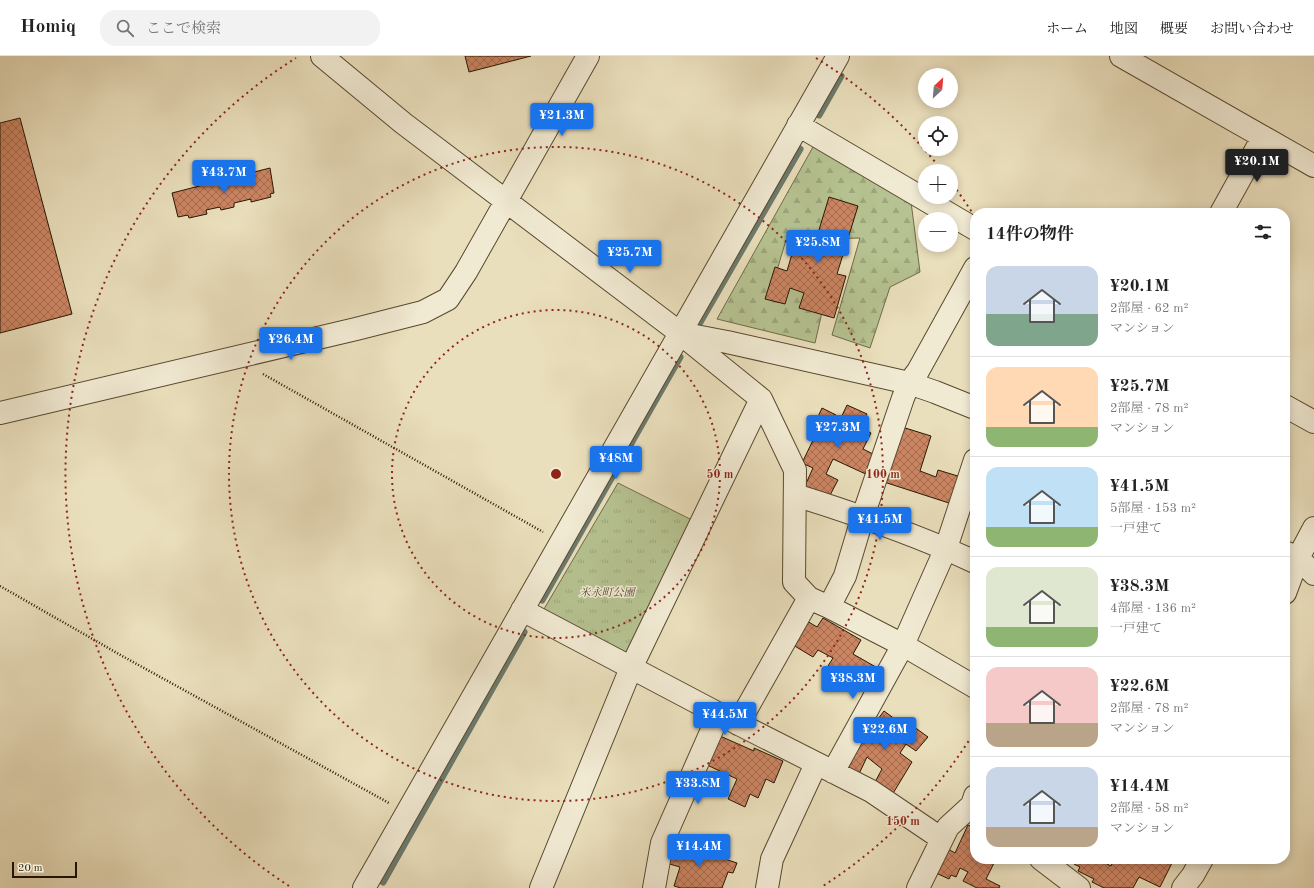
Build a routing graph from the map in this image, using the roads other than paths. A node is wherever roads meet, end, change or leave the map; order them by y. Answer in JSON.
{"nodes":[{"id":1,"x":322,"y":56,"type":"edge"},
{"id":2,"x":588,"y":56,"type":"edge"},
{"id":3,"x":838,"y":56,"type":"edge"},
{"id":4,"x":1121,"y":56,"type":"edge"},
{"id":5,"x":798,"y":125,"type":"junction"},
{"id":6,"x":1263,"y":137,"type":"junction"},
{"id":7,"x":1314,"y":166,"type":"edge"},
{"id":8,"x":505,"y":201,"type":"junction"},
{"id":9,"x":1224,"y":208,"type":"edge"},
{"id":10,"x":970,"y":226,"type":"edge"},
{"id":11,"x":970,"y":277,"type":"edge"},
{"id":12,"x":680,"y":333,"type":"junction"},
{"id":13,"x":909,"y":383,"type":"junction"},
{"id":14,"x":761,"y":399,"type":"junction"},
{"id":15,"x":970,"y":406,"type":"edge"},
{"id":16,"x":1290,"y":409,"type":"edge"},
{"id":17,"x":0,"y":413,"type":"edge"},
{"id":18,"x":1314,"y":422,"type":"edge"},
{"id":19,"x":970,"y":475,"type":"edge"},
{"id":20,"x":795,"y":494,"type":"junction"},
{"id":21,"x":863,"y":516,"type":"junction"},
{"id":22,"x":1314,"y":528,"type":"edge"},
{"id":23,"x":946,"y":548,"type":"junction"},
{"id":24,"x":1292,"y":555,"type":"edge"},
{"id":25,"x":970,"y":560,"type":"edge"},
{"id":26,"x":1290,"y":566,"type":"edge"},
{"id":27,"x":1314,"y":574,"type":"edge"},
{"id":28,"x":808,"y":598,"type":"junction"},
{"id":29,"x":829,"y":607,"type":"junction"},
{"id":30,"x":522,"y":610,"type":"junction"},
{"id":31,"x":903,"y":645,"type":"junction"},
{"id":32,"x":631,"y":668,"type":"junction"},
{"id":33,"x":970,"y":684,"type":"edge"},
{"id":34,"x":719,"y":714,"type":"junction"},
{"id":35,"x":738,"y":724,"type":"junction"},
{"id":36,"x":824,"y":768,"type":"junction"},
{"id":37,"x":970,"y":807,"type":"edge"},
{"id":38,"x":942,"y":839,"type":"junction"},
{"id":39,"x":1051,"y":864,"type":"edge"},
{"id":40,"x":1199,"y":864,"type":"edge"},
{"id":41,"x":1070,"y":874,"type":"edge"},
{"id":42,"x":364,"y":888,"type":"edge"},
{"id":43,"x":541,"y":888,"type":"edge"},
{"id":44,"x":654,"y":888,"type":"edge"},
{"id":45,"x":767,"y":888,"type":"edge"},
{"id":46,"x":918,"y":888,"type":"edge"},
{"id":47,"x":1183,"y":888,"type":"edge"}],
"edges":[{"from":1,"to":8,"type":"street"},
{"from":2,"to":8,"type":"street"},
{"from":3,"to":5,"type":"street"},
{"from":4,"to":6,"type":"street"},
{"from":5,"to":10,"type":"street"},
{"from":5,"to":12,"type":"street"},
{"from":6,"to":7,"type":"street"},
{"from":6,"to":9,"type":"street"},
{"from":8,"to":12,"type":"street"},
{"from":8,"to":17,"type":"street"},
{"from":11,"to":13,"type":"street"},
{"from":12,"to":13,"type":"street"},
{"from":12,"to":14,"type":"street"},
{"from":12,"to":30,"type":"street"},
{"from":13,"to":15,"type":"street"},
{"from":13,"to":21,"type":"street"},
{"from":14,"to":20,"type":"street"},
{"from":14,"to":32,"type":"street"},
{"from":16,"to":18,"type":"street"},
{"from":19,"to":23,"type":"street"},
{"from":20,"to":21,"type":"street"},
{"from":20,"to":28,"type":"street"},
{"from":21,"to":23,"type":"street"},
{"from":21,"to":29,"type":"street"},
{"from":22,"to":24,"type":"street"},
{"from":23,"to":25,"type":"street"},
{"from":23,"to":31,"type":"street"},
{"from":24,"to":26,"type":"street"},
{"from":24,"to":27,"type":"street"},
{"from":28,"to":29,"type":"street"},
{"from":28,"to":35,"type":"street"},
{"from":29,"to":31,"type":"street"},
{"from":30,"to":32,"type":"street"},
{"from":30,"to":42,"type":"street"},
{"from":31,"to":33,"type":"street"},
{"from":31,"to":36,"type":"street"},
{"from":32,"to":34,"type":"street"},
{"from":32,"to":43,"type":"street"},
{"from":34,"to":35,"type":"street"},
{"from":34,"to":44,"type":"street"},
{"from":35,"to":36,"type":"street"},
{"from":36,"to":38,"type":"street"},
{"from":36,"to":45,"type":"street"},
{"from":37,"to":38,"type":"street"},
{"from":38,"to":46,"type":"street"},
{"from":39,"to":41,"type":"street"},
{"from":40,"to":47,"type":"street"}]}
